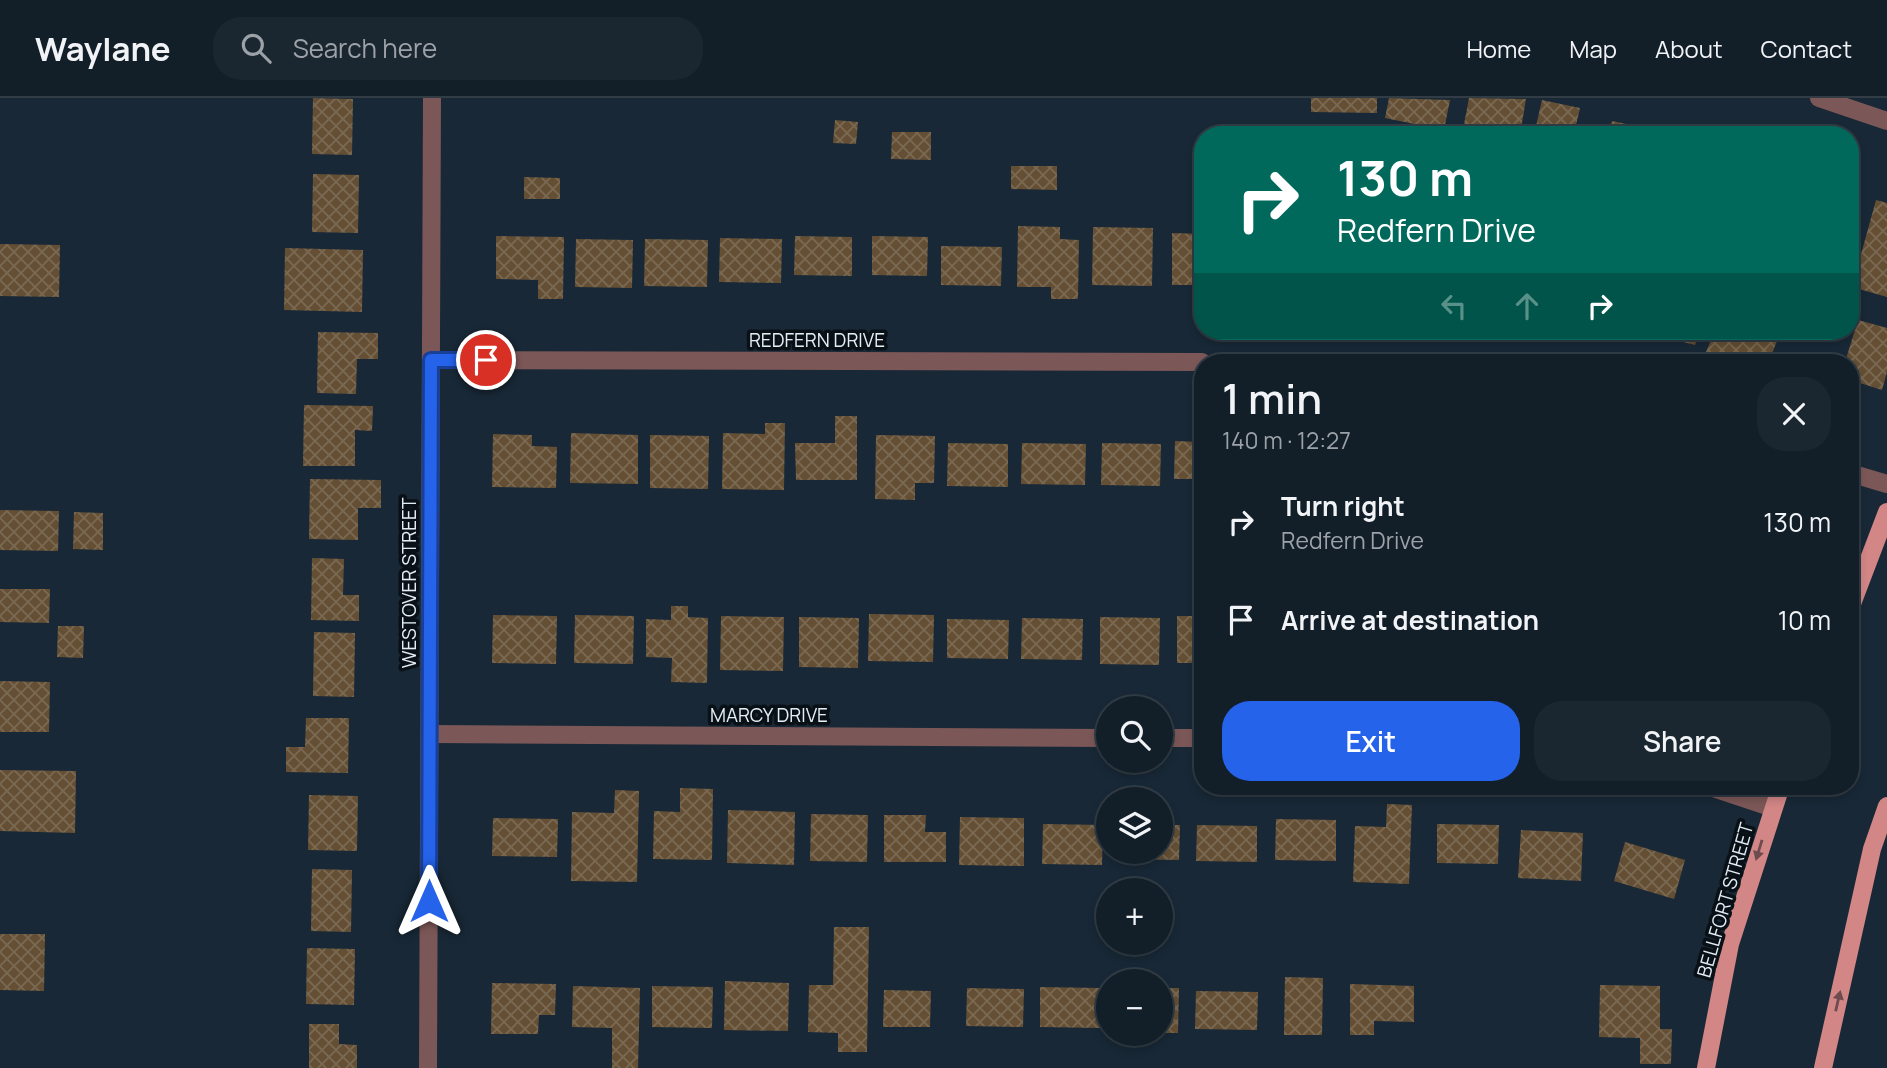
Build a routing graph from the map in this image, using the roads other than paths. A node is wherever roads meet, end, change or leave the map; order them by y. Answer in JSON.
{"nodes":[{"id":1,"x":432,"y":98,"type":"edge"},
{"id":2,"x":1819,"y":98,"type":"edge"},
{"id":3,"x":1887,"y":121,"type":"edge"},
{"id":4,"x":431,"y":360,"type":"junction"},
{"id":5,"x":1194,"y":362,"type":"edge"},
{"id":6,"x":1859,"y":475,"type":"edge"},
{"id":7,"x":1887,"y":484,"type":"edge"},
{"id":8,"x":1887,"y":512,"type":"edge"},
{"id":9,"x":1859,"y":585,"type":"edge"},
{"id":10,"x":430,"y":734,"type":"junction"},
{"id":11,"x":1096,"y":738,"type":"edge"},
{"id":12,"x":1173,"y":738,"type":"edge"},
{"id":13,"x":1194,"y":738,"type":"edge"},
{"id":14,"x":1734,"y":795,"type":"edge"},
{"id":15,"x":1778,"y":795,"type":"edge"},
{"id":16,"x":1887,"y":806,"type":"edge"},
{"id":17,"x":1773,"y":808,"type":"junction"},
{"id":18,"x":428,"y":1068,"type":"edge"},
{"id":19,"x":1706,"y":1068,"type":"edge"},
{"id":20,"x":1823,"y":1068,"type":"edge"}],
"edges":[{"from":1,"to":4,"type":"street","name":"WESTOVER STREET"},
{"from":2,"to":3,"type":"street"},
{"from":4,"to":5,"type":"street","name":"REDFERN DRIVE"},
{"from":4,"to":10,"type":"street","name":"WESTOVER STREET"},
{"from":6,"to":7,"type":"street"},
{"from":8,"to":9,"type":"main road"},
{"from":10,"to":11,"type":"street","name":"MARCY DRIVE"},
{"from":10,"to":18,"type":"street","name":"WESTOVER STREET"},
{"from":12,"to":13,"type":"street"},
{"from":14,"to":17,"type":"street"},
{"from":15,"to":17,"type":"main road","name":"BELLFORT STREET"},
{"from":20,"to":16,"type":"main road","one_way":true},
{"from":17,"to":19,"type":"main road","name":"BELLFORT STREET","one_way":true}]}
